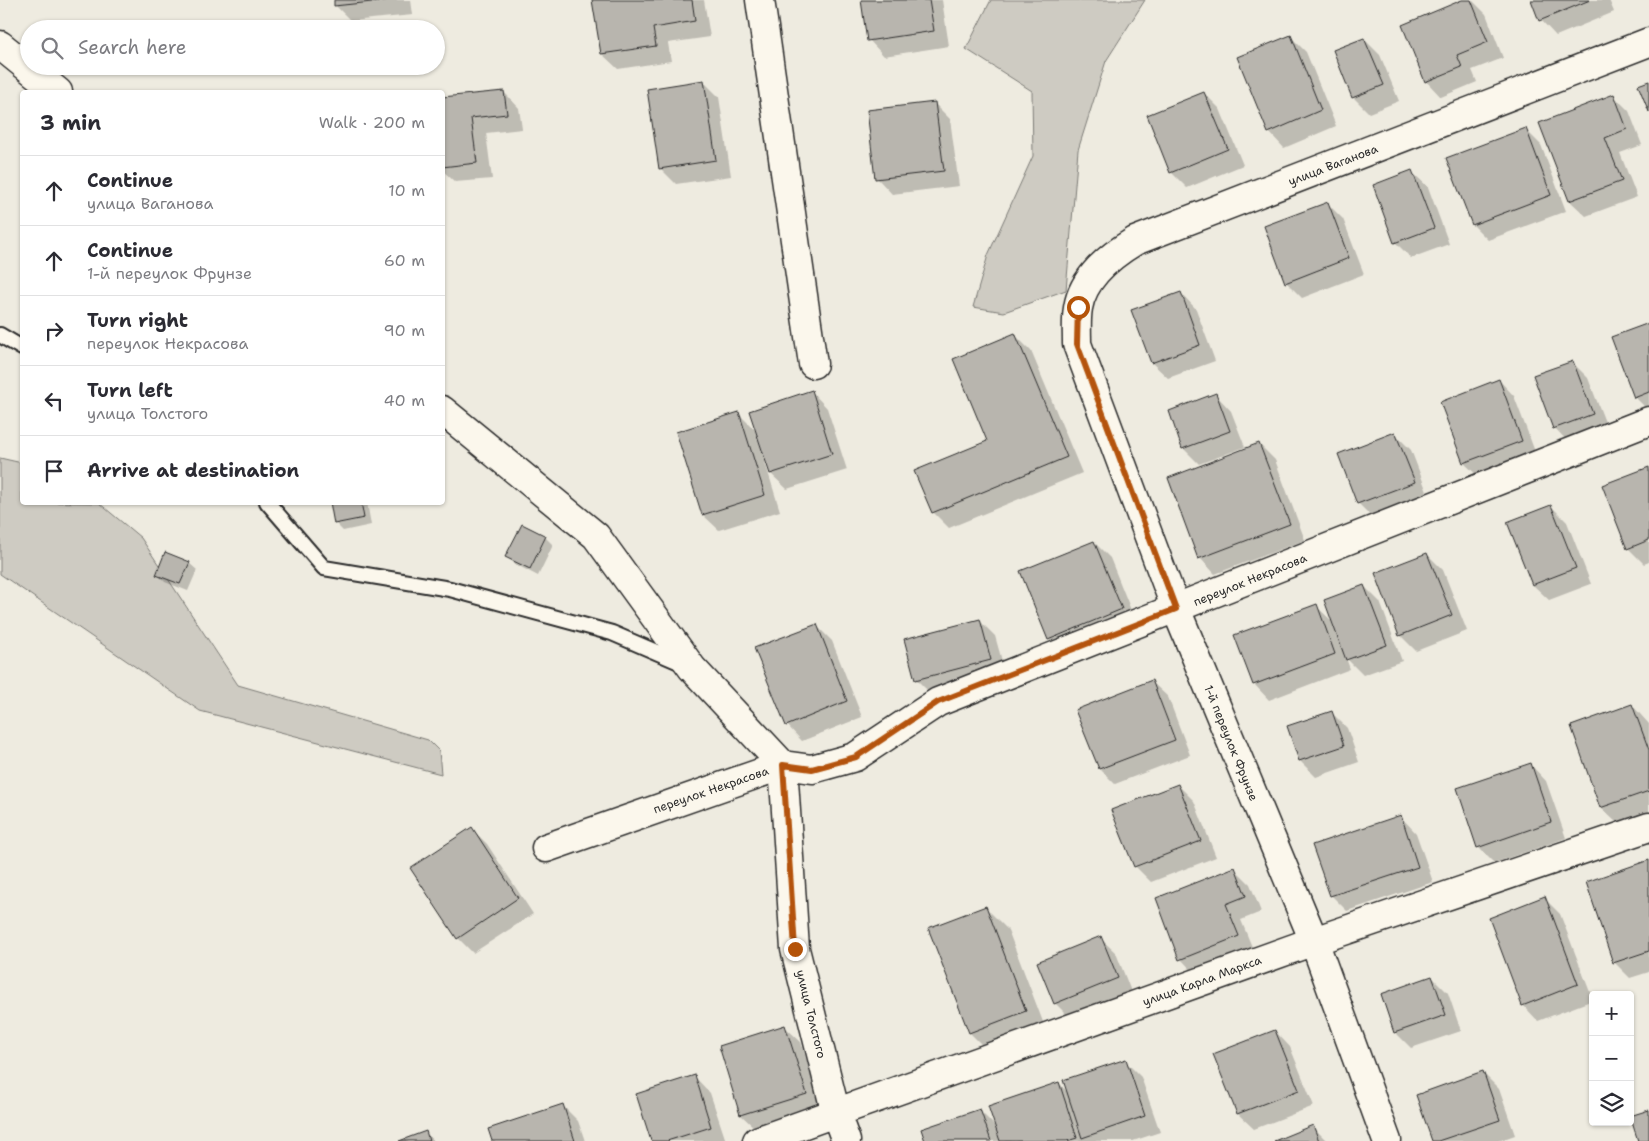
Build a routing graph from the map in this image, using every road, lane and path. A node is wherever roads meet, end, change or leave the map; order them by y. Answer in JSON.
{"nodes":[{"id":1,"x":760,"y":0,"type":"edge"},
{"id":2,"x":1649,"y":42,"type":"edge"},
{"id":3,"x":0,"y":44,"type":"edge"},
{"id":4,"x":20,"y":61,"type":"edge"},
{"id":5,"x":37,"y":75,"type":"edge"},
{"id":6,"x":56,"y":90,"type":"edge"},
{"id":7,"x":0,"y":335,"type":"edge"},
{"id":8,"x":1077,"y":344,"type":"joint"},
{"id":9,"x":20,"y":347,"type":"edge"},
{"id":10,"x":814,"y":364,"type":"dead end"},
{"id":11,"x":445,"y":412,"type":"edge"},
{"id":12,"x":1649,"y":421,"type":"edge"},
{"id":13,"x":270,"y":505,"type":"edge"},
{"id":14,"x":1176,"y":609,"type":"junction"},
{"id":15,"x":692,"y":668,"type":"junction"},
{"id":16,"x":783,"y":765,"type":"junction"},
{"id":17,"x":1649,"y":827,"type":"edge"},
{"id":18,"x":546,"y":848,"type":"dead end"},
{"id":19,"x":1314,"y":941,"type":"junction"},
{"id":20,"x":836,"y":1114,"type":"junction"},
{"id":21,"x":757,"y":1141,"type":"edge"},
{"id":22,"x":846,"y":1141,"type":"edge"},
{"id":23,"x":1387,"y":1141,"type":"edge"}],
"edges":[{"from":1,"to":10,"type":"street"},
{"from":2,"to":8,"type":"street","name":"улица Ваганова"},
{"from":3,"to":4,"type":"street"},
{"from":5,"to":6,"type":"street"},
{"from":7,"to":9,"type":"lane"},
{"from":8,"to":14,"type":"street","name":"1-й переулок Фрунзе"},
{"from":11,"to":15,"type":"street"},
{"from":12,"to":14,"type":"street","name":"переулок Некрасова"},
{"from":13,"to":15,"type":"lane"},
{"from":14,"to":16,"type":"street","name":"переулок Некрасова"},
{"from":14,"to":19,"type":"street","name":"1-й переулок Фрунзе"},
{"from":15,"to":16,"type":"street"},
{"from":16,"to":18,"type":"street","name":"переулок Некрасова"},
{"from":16,"to":20,"type":"street","name":"улица Толстого"},
{"from":17,"to":19,"type":"street","name":"улица Карла Маркса"},
{"from":19,"to":20,"type":"street","name":"улица Карла Маркса"},
{"from":19,"to":23,"type":"street","name":"1-й переулок Фрунзе"},
{"from":20,"to":21,"type":"street","name":"улица Карла Маркса"},
{"from":20,"to":22,"type":"street","name":"улица Толстого"}]}
